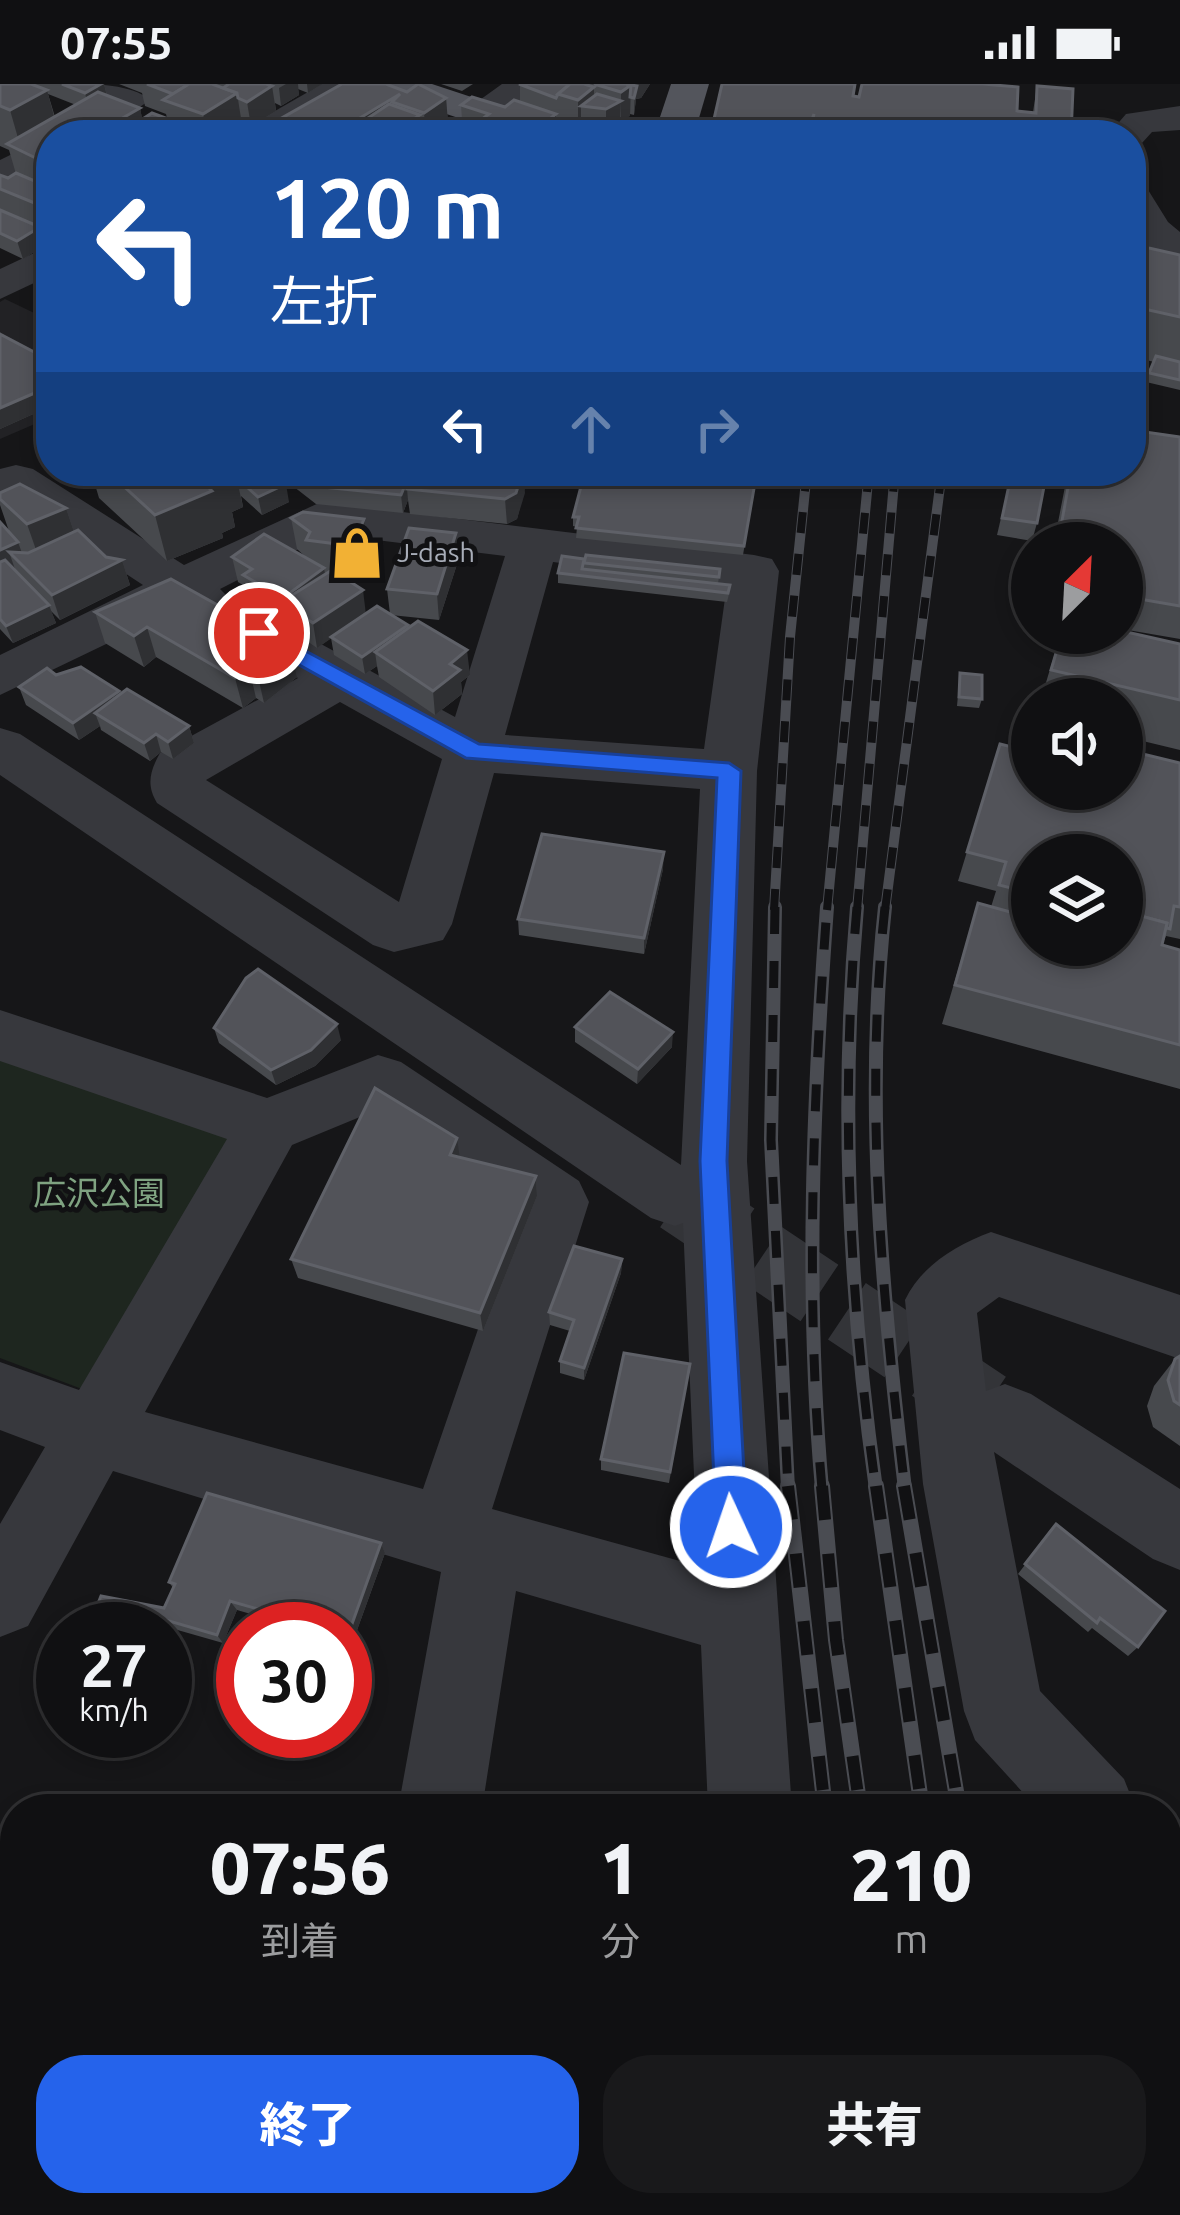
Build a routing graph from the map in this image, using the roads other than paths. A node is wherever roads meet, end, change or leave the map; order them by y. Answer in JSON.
{"nodes":[{"id":1,"x":87,"y":84,"type":"edge"},
{"id":2,"x":349,"y":84,"type":"edge"},
{"id":3,"x":394,"y":84,"type":"edge"},
{"id":4,"x":526,"y":84,"type":"edge"},
{"id":5,"x":690,"y":84,"type":"edge"},
{"id":6,"x":1168,"y":84,"type":"edge"},
{"id":7,"x":1180,"y":97,"type":"edge"},
{"id":8,"x":1180,"y":118,"type":"edge"},
{"id":9,"x":97,"y":120,"type":"edge"},
{"id":10,"x":287,"y":120,"type":"edge"},
{"id":11,"x":460,"y":120,"type":"edge"},
{"id":12,"x":473,"y":120,"type":"edge"},
{"id":13,"x":679,"y":120,"type":"edge"},
{"id":14,"x":1146,"y":121,"type":"edge"},
{"id":15,"x":36,"y":162,"type":"edge"},
{"id":16,"x":12,"y":185,"type":"edge"},
{"id":17,"x":1146,"y":221,"type":"edge"},
{"id":18,"x":1180,"y":252,"type":"edge"},
{"id":19,"x":22,"y":477,"type":"edge"},
{"id":20,"x":533,"y":545,"type":"junction"},
{"id":21,"x":178,"y":588,"type":"junction"},
{"id":22,"x":0,"y":676,"type":"edge"},
{"id":23,"x":340,"y":678,"type":"junction"},
{"id":24,"x":0,"y":748,"type":"edge"},
{"id":25,"x":474,"y":752,"type":"junction"},
{"id":26,"x":729,"y":771,"type":"junction"},
{"id":27,"x":0,"y":1035,"type":"edge"},
{"id":28,"x":269,"y":1126,"type":"junction"},
{"id":29,"x":675,"y":1196,"type":"tunnel mouth"},
{"id":30,"x":1180,"y":1327,"type":"edge"},
{"id":31,"x":0,"y":1396,"type":"edge"},
{"id":32,"x":1004,"y":1418,"type":"tunnel mouth"},
{"id":33,"x":96,"y":1431,"type":"junction"},
{"id":34,"x":1180,"y":1533,"type":"edge"},
{"id":35,"x":464,"y":1541,"type":"junction"},
{"id":36,"x":0,"y":1598,"type":"edge"},
{"id":37,"x":736,"y":1616,"type":"junction"},
{"id":38,"x":1004,"y":1712,"type":"junction"},
{"id":39,"x":441,"y":1794,"type":"edge"},
{"id":40,"x":749,"y":1794,"type":"edge"},
{"id":41,"x":1023,"y":1794,"type":"edge"},
{"id":42,"x":1080,"y":1794,"type":"edge"}],
"edges":[{"from":1,"to":9,"type":"street"},
{"from":2,"to":10,"type":"street"},
{"from":3,"to":11,"type":"main road"},
{"from":4,"to":12,"type":"street"},
{"from":5,"to":13,"type":"main road"},
{"from":6,"to":7,"type":"street"},
{"from":8,"to":14,"type":"street"},
{"from":15,"to":16,"type":"street"},
{"from":17,"to":18,"type":"street"},
{"from":19,"to":21,"type":"street"},
{"from":20,"to":21,"type":"street"},
{"from":20,"to":25,"type":"street"},
{"from":20,"to":26,"type":"street"},
{"from":21,"to":22,"type":"street"},
{"from":21,"to":23,"type":"street"},
{"from":23,"to":25,"type":"street"},
{"from":23,"to":25,"type":"street"},
{"from":24,"to":29,"type":"street"},
{"from":25,"to":26,"type":"street"},
{"from":26,"to":37,"type":"street"},
{"from":27,"to":28,"type":"street"},
{"from":28,"to":33,"type":"street"},
{"from":28,"to":35,"type":"street"},
{"from":30,"to":38,"type":"street"},
{"from":31,"to":33,"type":"street"},
{"from":32,"to":34,"type":"street"},
{"from":33,"to":35,"type":"street"},
{"from":33,"to":36,"type":"street"},
{"from":35,"to":37,"type":"street"},
{"from":35,"to":39,"type":"street"},
{"from":37,"to":40,"type":"street"},
{"from":38,"to":41,"type":"street"},
{"from":38,"to":42,"type":"street"}]}
